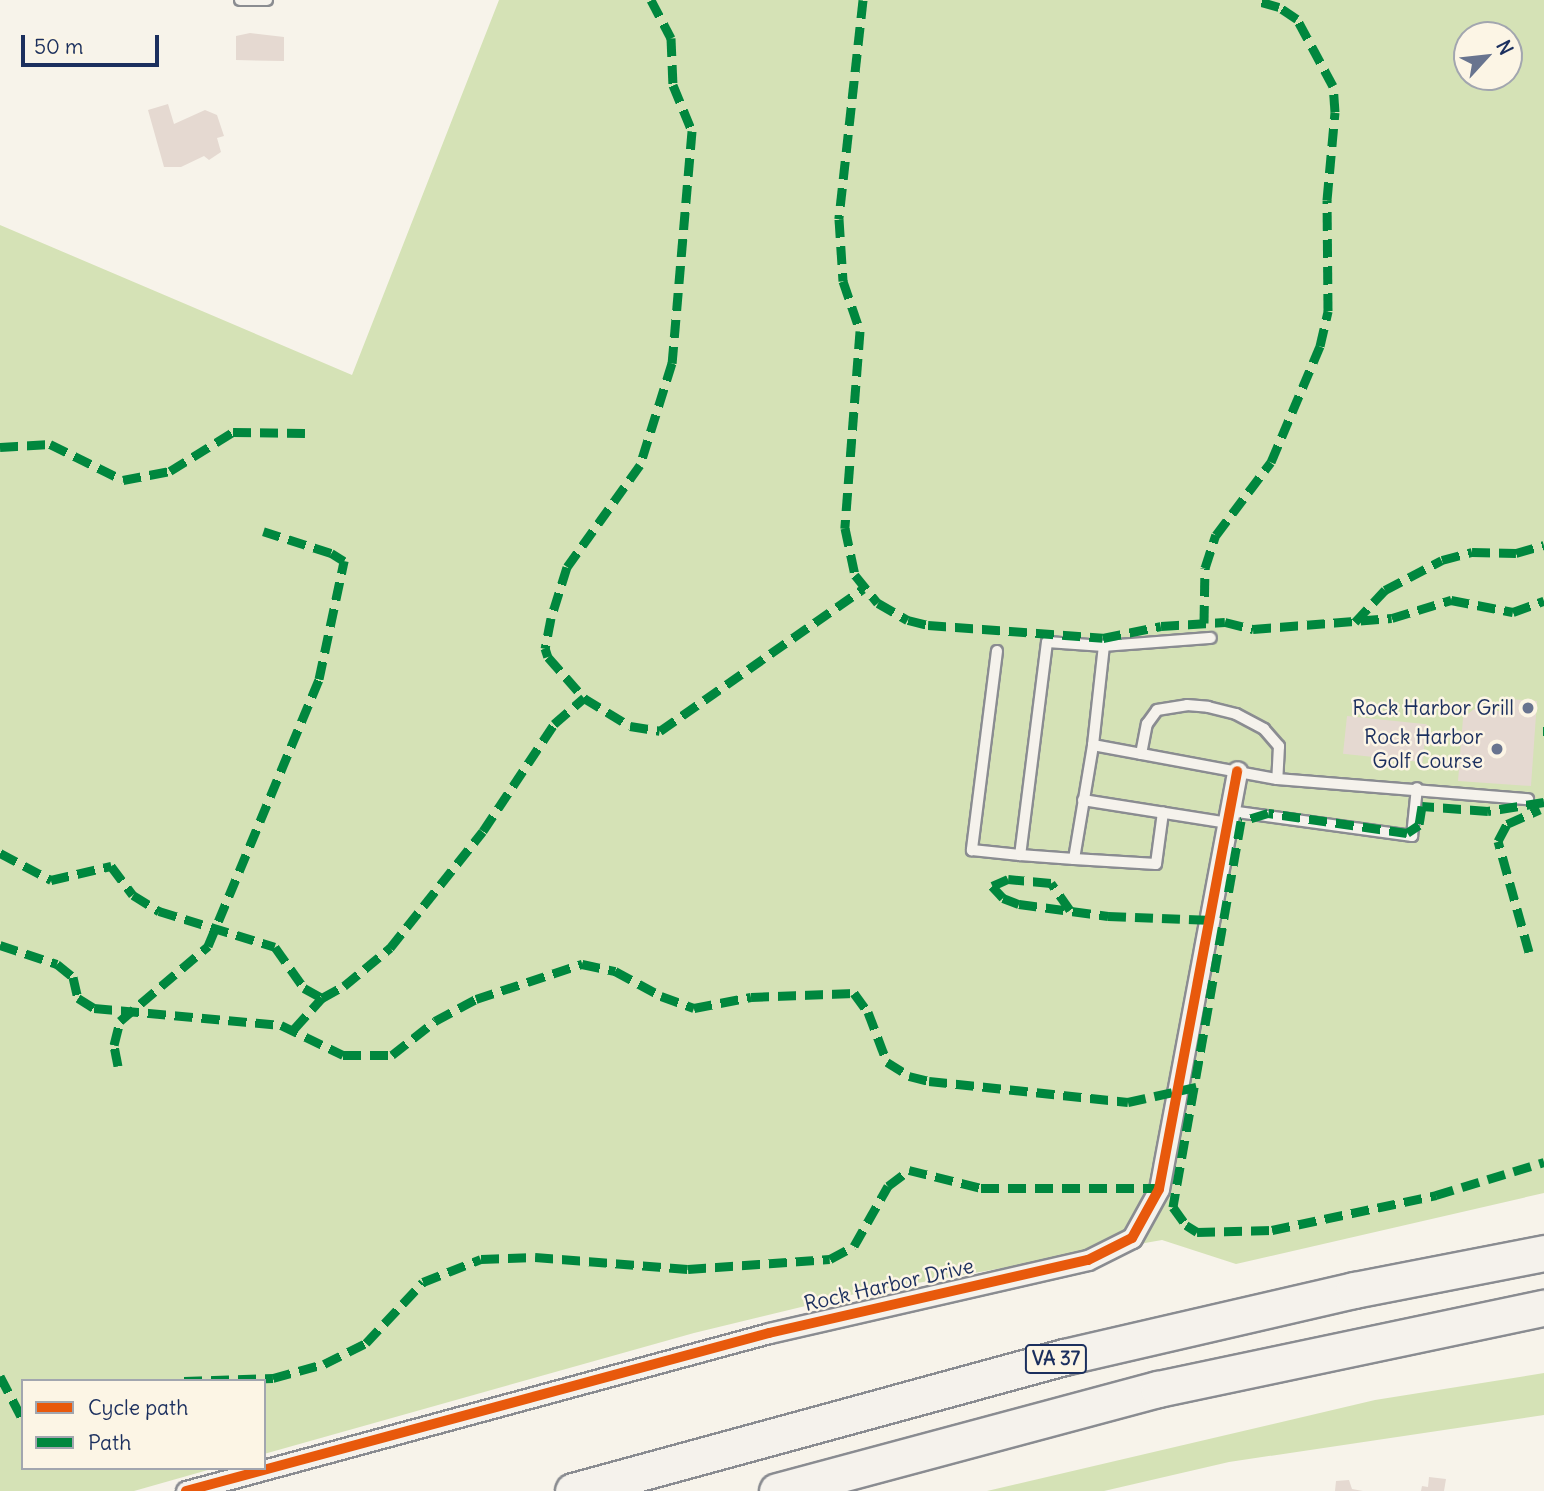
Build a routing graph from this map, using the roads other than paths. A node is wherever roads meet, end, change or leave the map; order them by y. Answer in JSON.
{"nodes":[{"id":1,"x":240,"y":0,"type":"edge"},
{"id":2,"x":267,"y":0,"type":"edge"},
{"id":3,"x":1211,"y":638,"type":"dead end"},
{"id":4,"x":1104,"y":646,"type":"junction"},
{"id":5,"x":997,"y":651,"type":"dead end"},
{"id":6,"x":1093,"y":745,"type":"junction"},
{"id":7,"x":1141,"y":754,"type":"junction"},
{"id":8,"x":1237,"y":771,"type":"junction"},
{"id":9,"x":1277,"y":779,"type":"junction"},
{"id":10,"x":1417,"y":788,"type":"junction"},
{"id":11,"x":1528,"y":799,"type":"dead end"},
{"id":12,"x":1083,"y":800,"type":"junction"},
{"id":13,"x":1163,"y":812,"type":"junction"},
{"id":14,"x":1229,"y":817,"type":"junction"},
{"id":15,"x":1020,"y":855,"type":"junction"},
{"id":16,"x":1074,"y":859,"type":"junction"},
{"id":17,"x":1544,"y":1253,"type":"edge"},
{"id":18,"x":1544,"y":1308,"type":"edge"},
{"id":19,"x":266,"y":1469,"type":"edge"},
{"id":20,"x":263,"y":1470,"type":"edge"},
{"id":21,"x":186,"y":1491,"type":"edge"},
{"id":22,"x":573,"y":1491,"type":"edge"},
{"id":23,"x":777,"y":1491,"type":"edge"}],
"edges":[{"from":1,"to":2,"type":"lane"},
{"from":3,"to":4,"type":"lane"},
{"from":4,"to":6,"type":"lane"},
{"from":4,"to":15,"type":"lane"},
{"from":5,"to":15,"type":"lane"},
{"from":6,"to":7,"type":"lane"},
{"from":6,"to":12,"type":"lane"},
{"from":7,"to":8,"type":"lane"},
{"from":7,"to":9,"type":"lane"},
{"from":8,"to":9,"type":"lane"},
{"from":8,"to":14,"type":"street","name":"Rock Harbor Drive"},
{"from":9,"to":10,"type":"lane"},
{"from":10,"to":11,"type":"lane"},
{"from":10,"to":14,"type":"lane"},
{"from":12,"to":13,"type":"lane"},
{"from":12,"to":16,"type":"lane"},
{"from":13,"to":14,"type":"lane"},
{"from":13,"to":16,"type":"lane"},
{"from":14,"to":19,"type":"street","name":"Rock Harbor Drive"},
{"from":15,"to":16,"type":"lane"},
{"from":17,"to":22,"type":"highway","number":"VA 37"},
{"from":18,"to":23,"type":"highway"},
{"from":20,"to":21,"type":"street","name":"Rock Harbor Drive"}]}
